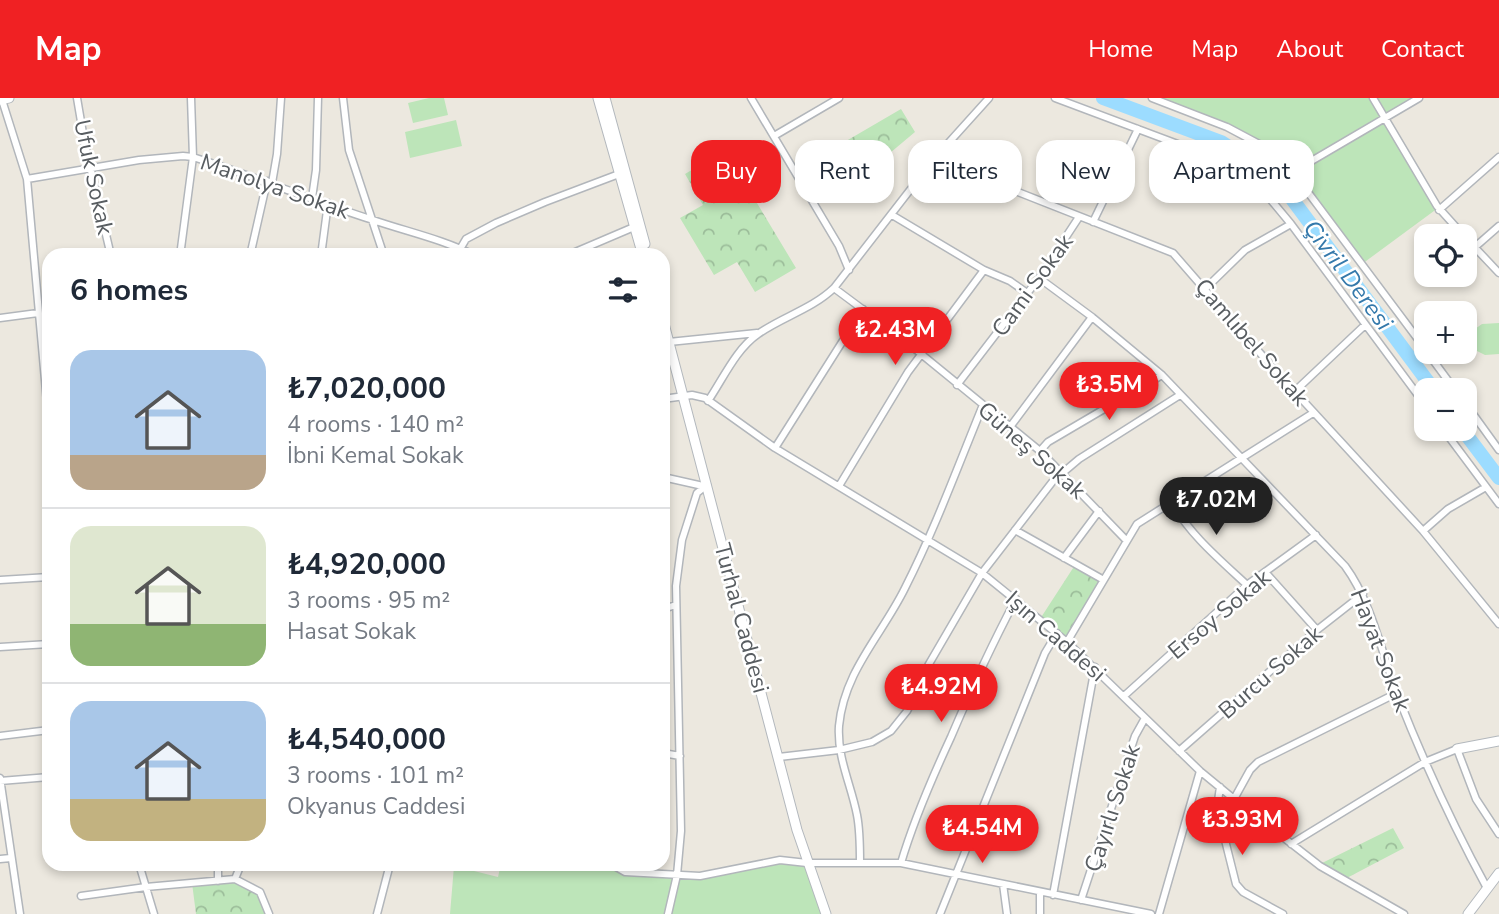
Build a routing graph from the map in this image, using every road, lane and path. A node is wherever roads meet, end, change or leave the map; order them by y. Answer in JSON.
{"nodes":[{"id":1,"x":77,"y":98,"type":"edge"},
{"id":2,"x":191,"y":98,"type":"edge"},
{"id":3,"x":281,"y":98,"type":"edge"},
{"id":4,"x":318,"y":98,"type":"edge"},
{"id":5,"x":343,"y":98,"type":"edge"},
{"id":6,"x":598,"y":98,"type":"edge"},
{"id":7,"x":605,"y":98,"type":"edge"},
{"id":8,"x":751,"y":98,"type":"edge"},
{"id":9,"x":839,"y":98,"type":"edge"},
{"id":10,"x":989,"y":98,"type":"edge"},
{"id":11,"x":1055,"y":98,"type":"edge"},
{"id":12,"x":1152,"y":98,"type":"edge"},
{"id":13,"x":1373,"y":98,"type":"edge"},
{"id":14,"x":1419,"y":98,"type":"edge"},
{"id":15,"x":4,"y":99,"type":"edge"},
{"id":16,"x":1385,"y":118,"type":"junction"},
{"id":17,"x":1138,"y":129,"type":"junction"},
{"id":18,"x":774,"y":136,"type":"junction"},
{"id":19,"x":951,"y":140,"type":"edge"},
{"id":20,"x":1252,"y":140,"type":"edge"},
{"id":21,"x":1499,"y":157,"type":"edge"},
{"id":22,"x":193,"y":158,"type":"junction"},
{"id":23,"x":1314,"y":160,"type":"edge"},
{"id":24,"x":91,"y":168,"type":"junction"},
{"id":25,"x":619,"y":174,"type":"junction"},
{"id":26,"x":27,"y":178,"type":"junction"},
{"id":27,"x":270,"y":182,"type":"junction"},
{"id":28,"x":908,"y":194,"type":"edge"},
{"id":29,"x":1022,"y":194,"type":"edge"},
{"id":30,"x":312,"y":198,"type":"junction"},
{"id":31,"x":328,"y":203,"type":"junction"},
{"id":32,"x":1314,"y":203,"type":"edge"},
{"id":33,"x":1439,"y":210,"type":"junction"},
{"id":34,"x":892,"y":215,"type":"junction"},
{"id":35,"x":1079,"y":217,"type":"junction"},
{"id":36,"x":372,"y":220,"type":"junction"},
{"id":37,"x":1093,"y":222,"type":"junction"},
{"id":38,"x":1291,"y":224,"type":"junction"},
{"id":39,"x":1453,"y":224,"type":"edge"},
{"id":40,"x":1499,"y":226,"type":"edge"},
{"id":41,"x":634,"y":228,"type":"junction"},
{"id":42,"x":1477,"y":245,"type":"edge"},
{"id":43,"x":109,"y":248,"type":"edge"},
{"id":44,"x":181,"y":248,"type":"edge"},
{"id":45,"x":252,"y":248,"type":"edge"},
{"id":46,"x":322,"y":248,"type":"edge"},
{"id":47,"x":381,"y":248,"type":"edge"},
{"id":48,"x":460,"y":248,"type":"joint"},
{"id":49,"x":585,"y":248,"type":"edge"},
{"id":50,"x":642,"y":248,"type":"edge"},
{"id":51,"x":643,"y":248,"type":"edge"},
{"id":52,"x":1477,"y":249,"type":"edge"},
{"id":53,"x":849,"y":270,"type":"junction"},
{"id":54,"x":984,"y":270,"type":"junction"},
{"id":55,"x":1499,"y":273,"type":"edge"},
{"id":56,"x":1039,"y":278,"type":"junction"},
{"id":57,"x":834,"y":288,"type":"junction"},
{"id":58,"x":1205,"y":289,"type":"junction"},
{"id":59,"x":1027,"y":293,"type":"junction"},
{"id":60,"x":863,"y":309,"type":"junction"},
{"id":61,"x":38,"y":313,"type":"junction"},
{"id":62,"x":1092,"y":317,"type":"junction"},
{"id":63,"x":0,"y":318,"type":"edge"},
{"id":64,"x":1365,"y":325,"type":"junction"},
{"id":65,"x":39,"y":329,"type":"junction"},
{"id":66,"x":42,"y":329,"type":"edge"},
{"id":67,"x":759,"y":333,"type":"junction"},
{"id":68,"x":1414,"y":334,"type":"edge"},
{"id":69,"x":670,"y":346,"type":"edge"},
{"id":70,"x":670,"y":353,"type":"edge"},
{"id":71,"x":921,"y":353,"type":"junction"},
{"id":72,"x":42,"y":355,"type":"edge"},
{"id":73,"x":1162,"y":375,"type":"junction"},
{"id":74,"x":957,"y":385,"type":"junction"},
{"id":75,"x":1414,"y":390,"type":"edge"},
{"id":76,"x":1294,"y":392,"type":"junction"},
{"id":77,"x":1180,"y":395,"type":"junction"},
{"id":78,"x":683,"y":396,"type":"junction"},
{"id":79,"x":670,"y":398,"type":"edge"},
{"id":80,"x":708,"y":401,"type":"junction"},
{"id":81,"x":983,"y":405,"type":"junction"},
{"id":82,"x":1313,"y":413,"type":"junction"},
{"id":83,"x":1477,"y":420,"type":"edge"},
{"id":84,"x":1010,"y":427,"type":"junction"},
{"id":85,"x":1452,"y":441,"type":"edge"},
{"id":86,"x":775,"y":447,"type":"junction"},
{"id":87,"x":1499,"y":450,"type":"edge"},
{"id":88,"x":1041,"y":451,"type":"junction"},
{"id":89,"x":1240,"y":458,"type":"junction"},
{"id":90,"x":1063,"y":472,"type":"junction"},
{"id":91,"x":670,"y":478,"type":"edge"},
{"id":92,"x":705,"y":486,"type":"junction"},
{"id":93,"x":839,"y":486,"type":"junction"},
{"id":94,"x":1486,"y":487,"type":"junction"},
{"id":95,"x":1171,"y":501,"type":"junction"},
{"id":96,"x":1499,"y":504,"type":"edge"},
{"id":97,"x":1099,"y":510,"type":"junction"},
{"id":98,"x":1016,"y":530,"type":"junction"},
{"id":99,"x":1423,"y":531,"type":"junction"},
{"id":100,"x":1316,"y":535,"type":"junction"},
{"id":101,"x":928,"y":538,"type":"junction"},
{"id":102,"x":1126,"y":540,"type":"junction"},
{"id":103,"x":1064,"y":558,"type":"junction"},
{"id":104,"x":982,"y":573,"type":"junction"},
{"id":105,"x":1266,"y":573,"type":"junction"},
{"id":106,"x":42,"y":577,"type":"edge"},
{"id":107,"x":1102,"y":579,"type":"junction"},
{"id":108,"x":0,"y":580,"type":"edge"},
{"id":109,"x":1247,"y":585,"type":"junction"},
{"id":110,"x":1363,"y":594,"type":"junction"},
{"id":111,"x":1016,"y":599,"type":"junction"},
{"id":112,"x":676,"y":605,"type":"junction"},
{"id":113,"x":670,"y":607,"type":"edge"},
{"id":114,"x":1499,"y":624,"type":"edge"},
{"id":115,"x":1317,"y":630,"type":"junction"},
{"id":116,"x":1057,"y":633,"type":"junction"},
{"id":117,"x":1067,"y":642,"type":"junction"},
{"id":118,"x":42,"y":644,"type":"edge"},
{"id":119,"x":0,"y":647,"type":"edge"},
{"id":120,"x":1095,"y":667,"type":"junction"},
{"id":121,"x":1397,"y":693,"type":"junction"},
{"id":122,"x":1124,"y":696,"type":"junction"},
{"id":123,"x":1145,"y":718,"type":"junction"},
{"id":124,"x":42,"y":731,"type":"edge"},
{"id":125,"x":0,"y":736,"type":"edge"},
{"id":126,"x":1499,"y":743,"type":"edge"},
{"id":127,"x":1457,"y":749,"type":"junction"},
{"id":128,"x":839,"y":750,"type":"junction"},
{"id":129,"x":1179,"y":751,"type":"junction"},
{"id":130,"x":670,"y":754,"type":"edge"},
{"id":131,"x":680,"y":755,"type":"junction"},
{"id":132,"x":779,"y":757,"type":"junction"},
{"id":133,"x":1425,"y":762,"type":"junction"},
{"id":134,"x":1200,"y":771,"type":"junction"},
{"id":135,"x":42,"y":777,"type":"edge"},
{"id":136,"x":0,"y":780,"type":"edge"},
{"id":137,"x":1220,"y":787,"type":"junction"},
{"id":138,"x":1234,"y":799,"type":"junction"},
{"id":139,"x":1499,"y":834,"type":"edge"},
{"id":140,"x":1291,"y":844,"type":"junction"},
{"id":141,"x":11,"y":858,"type":"junction"},
{"id":142,"x":0,"y":859,"type":"edge"},
{"id":143,"x":807,"y":863,"type":"junction"},
{"id":144,"x":860,"y":863,"type":"junction"},
{"id":145,"x":901,"y":863,"type":"junction"},
{"id":146,"x":141,"y":871,"type":"edge"},
{"id":147,"x":218,"y":871,"type":"edge"},
{"id":148,"x":238,"y":871,"type":"edge"},
{"id":149,"x":388,"y":871,"type":"edge"},
{"id":150,"x":623,"y":871,"type":"edge"},
{"id":151,"x":956,"y":873,"type":"junction"},
{"id":152,"x":1499,"y":873,"type":"edge"},
{"id":153,"x":677,"y":876,"type":"junction"},
{"id":154,"x":234,"y":879,"type":"junction"},
{"id":155,"x":218,"y":881,"type":"junction"},
{"id":156,"x":1003,"y":884,"type":"junction"},
{"id":157,"x":146,"y":887,"type":"junction"},
{"id":158,"x":1487,"y":888,"type":"junction"},
{"id":159,"x":1041,"y":892,"type":"junction"},
{"id":160,"x":1052,"y":895,"type":"junction"},
{"id":161,"x":81,"y":896,"type":"dead end"},
{"id":162,"x":1081,"y":900,"type":"junction"},
{"id":163,"x":1105,"y":904,"type":"junction"},
{"id":164,"x":20,"y":914,"type":"edge"},
{"id":165,"x":154,"y":914,"type":"edge"},
{"id":166,"x":269,"y":914,"type":"edge"},
{"id":167,"x":377,"y":914,"type":"edge"},
{"id":168,"x":668,"y":914,"type":"edge"},
{"id":169,"x":826,"y":914,"type":"edge"},
{"id":170,"x":940,"y":914,"type":"edge"},
{"id":171,"x":1007,"y":914,"type":"edge"},
{"id":172,"x":1040,"y":914,"type":"edge"},
{"id":173,"x":1104,"y":914,"type":"edge"},
{"id":174,"x":1151,"y":914,"type":"edge"},
{"id":175,"x":1159,"y":914,"type":"edge"},
{"id":176,"x":1283,"y":914,"type":"edge"},
{"id":177,"x":1405,"y":914,"type":"edge"},
{"id":178,"x":1468,"y":914,"type":"edge"}],
"edges":[{"from":1,"to":24,"type":"street","name":"Ufuk Sokak"},
{"from":2,"to":22,"type":"street"},
{"from":3,"to":27,"type":"street"},
{"from":4,"to":30,"type":"street"},
{"from":5,"to":36,"type":"street"},
{"from":6,"to":25,"type":"street"},
{"from":7,"to":51,"type":"street"},
{"from":8,"to":18,"type":"street"},
{"from":9,"to":18,"type":"street"},
{"from":10,"to":19,"type":"street"},
{"from":11,"to":17,"type":"street"},
{"from":12,"to":20,"type":"street"},
{"from":13,"to":16,"type":"street"},
{"from":14,"to":16,"type":"street"},
{"from":15,"to":26,"type":"street"},
{"from":16,"to":23,"type":"street"},
{"from":16,"to":33,"type":"street"},
{"from":17,"to":37,"type":"street"},
{"from":17,"to":38,"type":"street"},
{"from":18,"to":53,"type":"street"},
{"from":21,"to":33,"type":"street"},
{"from":22,"to":24,"type":"street","name":"Manolya Sokak"},
{"from":22,"to":27,"type":"street","name":"Manolya Sokak"},
{"from":22,"to":44,"type":"street"},
{"from":24,"to":26,"type":"street","name":"Manolya Sokak"},
{"from":24,"to":43,"type":"street","name":"Ufuk Sokak"},
{"from":25,"to":41,"type":"street"},
{"from":25,"to":48,"type":"street"},
{"from":26,"to":61,"type":"street"},
{"from":27,"to":30,"type":"street","name":"Manolya Sokak"},
{"from":27,"to":45,"type":"street"},
{"from":28,"to":34,"type":"street"},
{"from":29,"to":35,"type":"street","name":"Çamlıbel Sokak"},
{"from":30,"to":31,"type":"street","name":"Manolya Sokak"},
{"from":31,"to":36,"type":"street","name":"Manolya Sokak"},
{"from":31,"to":46,"type":"street"},
{"from":32,"to":68,"type":"street"},
{"from":33,"to":39,"type":"street"},
{"from":34,"to":53,"type":"street"},
{"from":34,"to":54,"type":"street"},
{"from":35,"to":37,"type":"street","name":"Çamlıbel Sokak"},
{"from":35,"to":56,"type":"street","name":"Cami Sokak"},
{"from":36,"to":47,"type":"street"},
{"from":36,"to":48,"type":"street","name":"Manolya Sokak"},
{"from":37,"to":58,"type":"street","name":"Çamlıbel Sokak"},
{"from":38,"to":58,"type":"street"},
{"from":38,"to":64,"type":"street"},
{"from":40,"to":42,"type":"street"},
{"from":41,"to":49,"type":"street"},
{"from":41,"to":50,"type":"street"},
{"from":52,"to":55,"type":"street"},
{"from":53,"to":57,"type":"street"},
{"from":54,"to":59,"type":"street"},
{"from":54,"to":71,"type":"street"},
{"from":56,"to":59,"type":"street","name":"Cami Sokak"},
{"from":56,"to":62,"type":"street","name":"Hayat Sokak"},
{"from":57,"to":60,"type":"street","name":"Güneş Sokak"},
{"from":57,"to":67,"type":"street"},
{"from":58,"to":76,"type":"street","name":"Çamlıbel Sokak"},
{"from":59,"to":74,"type":"street","name":"Cami Sokak"},
{"from":60,"to":71,"type":"street","name":"Güneş Sokak"},
{"from":60,"to":86,"type":"street"},
{"from":61,"to":63,"type":"street"},
{"from":61,"to":65,"type":"street"},
{"from":62,"to":73,"type":"street","name":"Hayat Sokak"},
{"from":62,"to":84,"type":"street"},
{"from":64,"to":75,"type":"street"},
{"from":64,"to":76,"type":"street"},
{"from":65,"to":66,"type":"street"},
{"from":65,"to":72,"type":"street"},
{"from":67,"to":69,"type":"street"},
{"from":67,"to":80,"type":"street"},
{"from":70,"to":78,"type":"street","name":"Turhal Caddesi"},
{"from":71,"to":74,"type":"street","name":"Güneş Sokak"},
{"from":71,"to":93,"type":"street"},
{"from":73,"to":77,"type":"street","name":"Hayat Sokak"},
{"from":73,"to":88,"type":"street"},
{"from":74,"to":81,"type":"street","name":"Güneş Sokak"},
{"from":76,"to":82,"type":"street","name":"Çamlıbel Sokak"},
{"from":77,"to":89,"type":"street","name":"Hayat Sokak"},
{"from":77,"to":90,"type":"street"},
{"from":78,"to":79,"type":"street","name":"Işın Caddesi"},
{"from":78,"to":80,"type":"street","name":"Işın Caddesi"},
{"from":78,"to":92,"type":"street","name":"Turhal Caddesi"},
{"from":80,"to":86,"type":"street","name":"Işın Caddesi"},
{"from":81,"to":84,"type":"street","name":"Güneş Sokak"},
{"from":81,"to":101,"type":"street"},
{"from":82,"to":89,"type":"street"},
{"from":82,"to":99,"type":"street","name":"Çamlıbel Sokak"},
{"from":83,"to":87,"type":"street"},
{"from":84,"to":88,"type":"street","name":"Güneş Sokak"},
{"from":85,"to":94,"type":"street"},
{"from":86,"to":93,"type":"street","name":"Işın Caddesi"},
{"from":88,"to":90,"type":"street","name":"Güneş Sokak"},
{"from":89,"to":95,"type":"street"},
{"from":89,"to":100,"type":"street","name":"Hayat Sokak"},
{"from":90,"to":97,"type":"street","name":"Güneş Sokak"},
{"from":90,"to":98,"type":"street"},
{"from":91,"to":92,"type":"street"},
{"from":92,"to":112,"type":"street"},
{"from":92,"to":132,"type":"street","name":"Turhal Caddesi"},
{"from":93,"to":101,"type":"street","name":"Işın Caddesi"},
{"from":94,"to":96,"type":"street"},
{"from":94,"to":99,"type":"street"},
{"from":95,"to":102,"type":"street"},
{"from":95,"to":109,"type":"street"},
{"from":97,"to":102,"type":"street","name":"Güneş Sokak"},
{"from":97,"to":103,"type":"street"},
{"from":98,"to":103,"type":"street"},
{"from":98,"to":104,"type":"street"},
{"from":99,"to":114,"type":"street","name":"Çamlıbel Sokak"},
{"from":100,"to":105,"type":"street","name":"Ersoy Sokak"},
{"from":100,"to":110,"type":"street","name":"Hayat Sokak"},
{"from":101,"to":104,"type":"street","name":"Işın Caddesi"},
{"from":101,"to":128,"type":"street"},
{"from":102,"to":107,"type":"street"},
{"from":103,"to":107,"type":"street"},
{"from":104,"to":111,"type":"street","name":"Işın Caddesi"},
{"from":104,"to":128,"type":"street"},
{"from":105,"to":109,"type":"street","name":"Ersoy Sokak"},
{"from":105,"to":115,"type":"street"},
{"from":106,"to":108,"type":"street"},
{"from":107,"to":117,"type":"street"},
{"from":109,"to":122,"type":"street","name":"Ersoy Sokak"},
{"from":110,"to":115,"type":"street","name":"Burcu Sokak"},
{"from":110,"to":121,"type":"street","name":"Hayat Sokak"},
{"from":111,"to":116,"type":"street","name":"Işın Caddesi"},
{"from":111,"to":145,"type":"street"},
{"from":112,"to":113,"type":"street"},
{"from":112,"to":131,"type":"street"},
{"from":115,"to":129,"type":"street","name":"Burcu Sokak"},
{"from":116,"to":117,"type":"street","name":"Işın Caddesi"},
{"from":116,"to":151,"type":"street"},
{"from":117,"to":120,"type":"street","name":"Işın Caddesi"},
{"from":118,"to":119,"type":"street"},
{"from":120,"to":122,"type":"street","name":"Işın Caddesi"},
{"from":120,"to":160,"type":"street"},
{"from":121,"to":133,"type":"street","name":"Hayat Sokak"},
{"from":121,"to":138,"type":"street"},
{"from":122,"to":123,"type":"street","name":"Işın Caddesi"},
{"from":123,"to":129,"type":"street","name":"Işın Caddesi"},
{"from":123,"to":162,"type":"street","name":"Çayırlı Sokak"},
{"from":124,"to":125,"type":"street"},
{"from":126,"to":127,"type":"street"},
{"from":127,"to":133,"type":"street"},
{"from":127,"to":139,"type":"street"},
{"from":128,"to":132,"type":"street"},
{"from":128,"to":144,"type":"street"},
{"from":129,"to":134,"type":"street","name":"Işın Caddesi"},
{"from":130,"to":131,"type":"street"},
{"from":131,"to":153,"type":"street"},
{"from":132,"to":143,"type":"street","name":"Turhal Caddesi"},
{"from":133,"to":140,"type":"street"},
{"from":133,"to":158,"type":"street","name":"Hayat Sokak"},
{"from":134,"to":137,"type":"street","name":"Işın Caddesi"},
{"from":134,"to":175,"type":"street"},
{"from":135,"to":136,"type":"street"},
{"from":136,"to":141,"type":"street"},
{"from":137,"to":138,"type":"street","name":"Işın Caddesi"},
{"from":137,"to":176,"type":"street"},
{"from":138,"to":140,"type":"street","name":"Işın Caddesi"},
{"from":140,"to":177,"type":"street","name":"Işın Caddesi"},
{"from":141,"to":142,"type":"street"},
{"from":141,"to":164,"type":"street"},
{"from":143,"to":144,"type":"street"},
{"from":143,"to":153,"type":"street"},
{"from":143,"to":169,"type":"street","name":"Turhal Caddesi"},
{"from":144,"to":145,"type":"street"},
{"from":145,"to":151,"type":"street"},
{"from":146,"to":157,"type":"street"},
{"from":147,"to":155,"type":"street"},
{"from":148,"to":154,"type":"street"},
{"from":149,"to":167,"type":"street"},
{"from":150,"to":153,"type":"street"},
{"from":151,"to":156,"type":"street"},
{"from":151,"to":170,"type":"street"},
{"from":152,"to":158,"type":"street"},
{"from":153,"to":168,"type":"street"},
{"from":154,"to":155,"type":"street"},
{"from":154,"to":166,"type":"street"},
{"from":155,"to":157,"type":"street"},
{"from":156,"to":159,"type":"street"},
{"from":156,"to":171,"type":"street"},
{"from":157,"to":161,"type":"street"},
{"from":157,"to":165,"type":"street"},
{"from":158,"to":178,"type":"street"},
{"from":159,"to":160,"type":"street"},
{"from":159,"to":172,"type":"street"},
{"from":160,"to":162,"type":"street"},
{"from":162,"to":163,"type":"street"},
{"from":163,"to":173,"type":"street","name":"Çayırlı Sokak"},
{"from":163,"to":174,"type":"street"}]}
